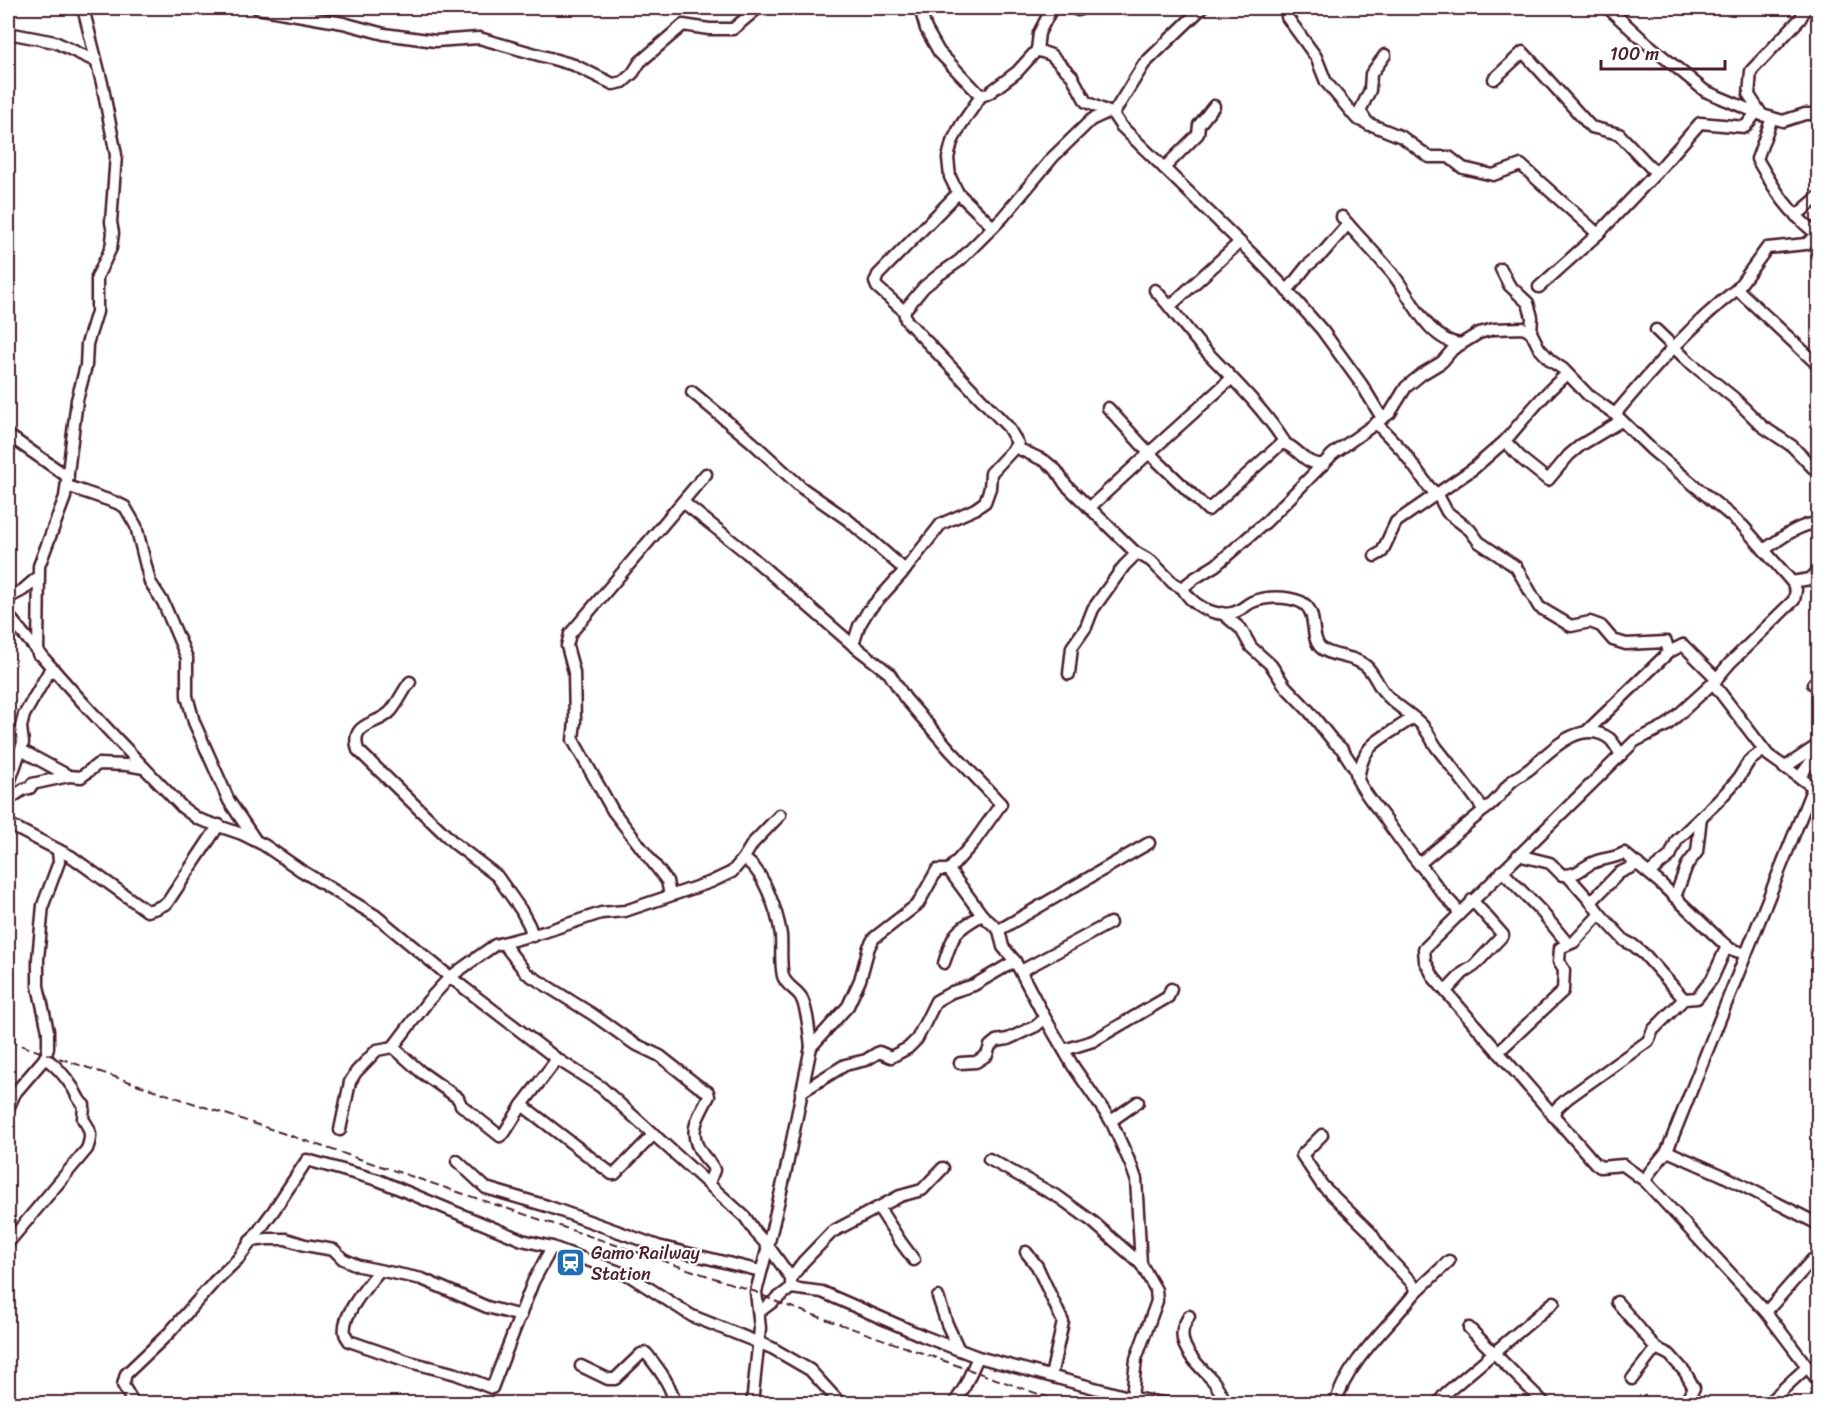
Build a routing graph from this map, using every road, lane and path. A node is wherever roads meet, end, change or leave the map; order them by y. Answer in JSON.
{"nodes":[{"id":1,"x":82,"y":8,"type":"edge"},
{"id":2,"x":257,"y":8,"type":"edge"},
{"id":3,"x":758,"y":8,"type":"edge"},
{"id":4,"x":920,"y":8,"type":"edge"},
{"id":5,"x":1052,"y":8,"type":"edge"},
{"id":6,"x":1072,"y":8,"type":"edge"},
{"id":7,"x":1082,"y":8,"type":"edge"},
{"id":8,"x":1202,"y":8,"type":"edge"},
{"id":9,"x":1608,"y":8,"type":"edge"},
{"id":10,"x":1806,"y":8,"type":"edge"},
{"id":11,"x":1287,"y":17,"type":"dead end"},
{"id":12,"x":8,"y":33,"type":"edge"},
{"id":13,"x":1037,"y":50,"type":"junction"},
{"id":14,"x":1385,"y":56,"type":"dead end"},
{"id":15,"x":95,"y":61,"type":"junction"},
{"id":16,"x":1494,"y":79,"type":"dead end"},
{"id":17,"x":981,"y":96,"type":"junction"},
{"id":18,"x":1214,"y":106,"type":"dead end"},
{"id":19,"x":1111,"y":113,"type":"junction"},
{"id":20,"x":1763,"y":115,"type":"junction"},
{"id":21,"x":1818,"y":116,"type":"edge"},
{"id":22,"x":1369,"y":125,"type":"junction"},
{"id":23,"x":1164,"y":168,"type":"junction"},
{"id":24,"x":1656,"y":173,"type":"junction"},
{"id":25,"x":958,"y":193,"type":"junction"},
{"id":26,"x":1818,"y":197,"type":"edge"},
{"id":27,"x":1796,"y":216,"type":"junction"},
{"id":28,"x":993,"y":227,"type":"junction"},
{"id":29,"x":1598,"y":234,"type":"junction"},
{"id":30,"x":1818,"y":235,"type":"edge"},
{"id":31,"x":1240,"y":242,"type":"junction"},
{"id":32,"x":1501,"y":269,"type":"dead end"},
{"id":33,"x":1539,"y":287,"type":"dead end"},
{"id":34,"x":1737,"y":289,"type":"junction"},
{"id":35,"x":1155,"y":290,"type":"dead end"},
{"id":36,"x":1287,"y":291,"type":"junction"},
{"id":37,"x":1170,"y":306,"type":"junction"},
{"id":38,"x":904,"y":311,"type":"junction"},
{"id":39,"x":1656,"y":330,"type":"dead end"},
{"id":40,"x":1531,"y":332,"type":"junction"},
{"id":41,"x":1461,"y":344,"type":"junction"},
{"id":42,"x":1673,"y":347,"type":"junction"},
{"id":43,"x":1818,"y":365,"type":"edge"},
{"id":44,"x":1567,"y":374,"type":"junction"},
{"id":45,"x":1232,"y":378,"type":"junction"},
{"id":46,"x":692,"y":392,"type":"dead end"},
{"id":47,"x":1108,"y":408,"type":"dead end"},
{"id":48,"x":1618,"y":418,"type":"junction"},
{"id":49,"x":1379,"y":420,"type":"junction"},
{"id":50,"x":8,"y":435,"type":"edge"},
{"id":51,"x":1505,"y":441,"type":"junction"},
{"id":52,"x":1282,"y":442,"type":"junction"},
{"id":53,"x":1015,"y":447,"type":"junction"},
{"id":54,"x":1149,"y":453,"type":"junction"},
{"id":55,"x":1324,"y":464,"type":"junction"},
{"id":56,"x":1818,"y":473,"type":"edge"},
{"id":57,"x":706,"y":474,"type":"dead end"},
{"id":58,"x":67,"y":481,"type":"junction"},
{"id":59,"x":1438,"y":495,"type":"junction"},
{"id":60,"x":683,"y":502,"type":"junction"},
{"id":61,"x":1089,"y":508,"type":"junction"},
{"id":62,"x":1818,"y":523,"type":"edge"},
{"id":63,"x":1764,"y":550,"type":"junction"},
{"id":64,"x":1137,"y":553,"type":"junction"},
{"id":65,"x":1375,"y":556,"type":"dead end"},
{"id":66,"x":905,"y":570,"type":"junction"},
{"id":67,"x":1818,"y":571,"type":"edge"},
{"id":68,"x":38,"y":577,"type":"junction"},
{"id":69,"x":1792,"y":582,"type":"junction"},
{"id":70,"x":1182,"y":588,"type":"junction"},
{"id":71,"x":8,"y":598,"type":"edge"},
{"id":72,"x":1222,"y":613,"type":"junction"},
{"id":73,"x":9,"y":618,"type":"edge"},
{"id":74,"x":853,"y":645,"type":"junction"},
{"id":75,"x":1669,"y":652,"type":"junction"},
{"id":76,"x":39,"y":654,"type":"junction"},
{"id":77,"x":51,"y":668,"type":"junction"},
{"id":78,"x":1069,"y":674,"type":"dead end"},
{"id":79,"x":1715,"y":681,"type":"junction"},
{"id":80,"x":410,"y":682,"type":"dead end"},
{"id":81,"x":1412,"y":718,"type":"junction"},
{"id":82,"x":1586,"y":732,"type":"junction"},
{"id":83,"x":1818,"y":746,"type":"edge"},
{"id":84,"x":21,"y":750,"type":"junction"},
{"id":85,"x":1764,"y":750,"type":"junction"},
{"id":86,"x":1818,"y":752,"type":"edge"},
{"id":87,"x":1621,"y":755,"type":"junction"},
{"id":88,"x":144,"y":768,"type":"junction"},
{"id":89,"x":1784,"y":768,"type":"junction"},
{"id":90,"x":10,"y":772,"type":"edge"},
{"id":91,"x":69,"y":776,"type":"junction"},
{"id":92,"x":1799,"y":778,"type":"junction"},
{"id":93,"x":1358,"y":780,"type":"junction"},
{"id":94,"x":8,"y":786,"type":"edge"},
{"id":95,"x":1816,"y":791,"type":"edge"},
{"id":96,"x":8,"y":800,"type":"edge"},
{"id":97,"x":1484,"y":810,"type":"junction"},
{"id":98,"x":780,"y":815,"type":"dead end"},
{"id":99,"x":1701,"y":817,"type":"junction"},
{"id":100,"x":8,"y":824,"type":"edge"},
{"id":101,"x":219,"y":825,"type":"junction"},
{"id":102,"x":256,"y":841,"type":"junction"},
{"id":103,"x":1149,"y":843,"type":"dead end"},
{"id":104,"x":57,"y":850,"type":"junction"},
{"id":105,"x":1518,"y":855,"type":"junction"},
{"id":106,"x":743,"y":859,"type":"junction"},
{"id":107,"x":1419,"y":864,"type":"junction"},
{"id":108,"x":1638,"y":864,"type":"junction"},
{"id":109,"x":949,"y":870,"type":"junction"},
{"id":110,"x":1502,"y":871,"type":"junction"},
{"id":111,"x":1649,"y":873,"type":"junction"},
{"id":112,"x":1567,"y":875,"type":"junction"},
{"id":113,"x":670,"y":895,"type":"junction"},
{"id":114,"x":1675,"y":897,"type":"junction"},
{"id":115,"x":1472,"y":900,"type":"junction"},
{"id":116,"x":1591,"y":902,"type":"junction"},
{"id":117,"x":1459,"y":914,"type":"junction"},
{"id":118,"x":1600,"y":914,"type":"junction"},
{"id":119,"x":982,"y":915,"type":"junction"},
{"id":120,"x":1110,"y":923,"type":"dead end"},
{"id":121,"x":999,"y":930,"type":"junction"},
{"id":122,"x":533,"y":936,"type":"junction"},
{"id":123,"x":503,"y":943,"type":"junction"},
{"id":124,"x":1568,"y":944,"type":"junction"},
{"id":125,"x":1727,"y":946,"type":"junction"},
{"id":126,"x":1746,"y":954,"type":"junction"},
{"id":127,"x":944,"y":963,"type":"dead end"},
{"id":128,"x":1018,"y":966,"type":"junction"},
{"id":129,"x":450,"y":978,"type":"junction"},
{"id":130,"x":1171,"y":989,"type":"dead end"},
{"id":131,"x":1446,"y":992,"type":"junction"},
{"id":132,"x":1684,"y":999,"type":"junction"},
{"id":133,"x":1045,"y":1018,"type":"junction"},
{"id":134,"x":393,"y":1047,"type":"junction"},
{"id":135,"x":811,"y":1047,"type":"junction"},
{"id":136,"x":1064,"y":1050,"type":"junction"},
{"id":137,"x":1498,"y":1052,"type":"junction"},
{"id":138,"x":45,"y":1058,"type":"junction"},
{"id":139,"x":557,"y":1059,"type":"junction"},
{"id":140,"x":960,"y":1063,"type":"dead end"},
{"id":141,"x":801,"y":1092,"type":"junction"},
{"id":142,"x":1138,"y":1102,"type":"dead end"},
{"id":143,"x":522,"y":1105,"type":"junction"},
{"id":144,"x":8,"y":1108,"type":"edge"},
{"id":145,"x":1553,"y":1116,"type":"junction"},
{"id":146,"x":1111,"y":1121,"type":"junction"},
{"id":147,"x":340,"y":1130,"type":"dead end"},
{"id":148,"x":654,"y":1134,"type":"junction"},
{"id":149,"x":1322,"y":1135,"type":"dead end"},
{"id":150,"x":1667,"y":1150,"type":"junction"},
{"id":151,"x":989,"y":1159,"type":"dead end"},
{"id":152,"x":457,"y":1161,"type":"dead end"},
{"id":153,"x":943,"y":1168,"type":"dead end"},
{"id":154,"x":1645,"y":1181,"type":"junction"},
{"id":155,"x":709,"y":1183,"type":"junction"},
{"id":156,"x":879,"y":1208,"type":"junction"},
{"id":157,"x":1818,"y":1224,"type":"edge"},
{"id":158,"x":250,"y":1241,"type":"junction"},
{"id":159,"x":8,"y":1243,"type":"edge"},
{"id":160,"x":768,"y":1246,"type":"junction"},
{"id":161,"x":552,"y":1247,"type":"junction"},
{"id":162,"x":1026,"y":1252,"type":"dead end"},
{"id":163,"x":1818,"y":1257,"type":"edge"},
{"id":164,"x":914,"y":1260,"type":"dead end"},
{"id":165,"x":1449,"y":1261,"type":"dead end"},
{"id":166,"x":1141,"y":1264,"type":"junction"},
{"id":167,"x":379,"y":1271,"type":"junction"},
{"id":168,"x":761,"y":1271,"type":"junction"},
{"id":169,"x":791,"y":1283,"type":"junction"},
{"id":170,"x":1416,"y":1292,"type":"junction"},
{"id":171,"x":938,"y":1297,"type":"dead end"},
{"id":172,"x":1554,"y":1302,"type":"dead end"},
{"id":173,"x":1617,"y":1302,"type":"dead end"},
{"id":174,"x":759,"y":1312,"type":"junction"},
{"id":175,"x":1766,"y":1312,"type":"junction"},
{"id":176,"x":521,"y":1316,"type":"junction"},
{"id":177,"x":1189,"y":1316,"type":"dead end"},
{"id":178,"x":1469,"y":1328,"type":"dead end"},
{"id":179,"x":759,"y":1342,"type":"junction"},
{"id":180,"x":1656,"y":1348,"type":"junction"},
{"id":181,"x":959,"y":1350,"type":"junction"},
{"id":182,"x":1493,"y":1353,"type":"junction"},
{"id":183,"x":978,"y":1357,"type":"junction"},
{"id":184,"x":581,"y":1366,"type":"dead end"},
{"id":185,"x":1807,"y":1367,"type":"junction"},
{"id":186,"x":1051,"y":1376,"type":"junction"},
{"id":187,"x":1632,"y":1378,"type":"dead end"},
{"id":188,"x":1818,"y":1381,"type":"edge"},
{"id":189,"x":1132,"y":1398,"type":"junction"},
{"id":190,"x":1545,"y":1403,"type":"edge"},
{"id":191,"x":134,"y":1404,"type":"edge"},
{"id":192,"x":675,"y":1404,"type":"edge"},
{"id":193,"x":752,"y":1404,"type":"edge"},
{"id":194,"x":841,"y":1404,"type":"edge"},
{"id":195,"x":954,"y":1404,"type":"edge"},
{"id":196,"x":1168,"y":1404,"type":"edge"},
{"id":197,"x":1227,"y":1404,"type":"edge"},
{"id":198,"x":1335,"y":1404,"type":"edge"},
{"id":199,"x":1437,"y":1404,"type":"edge"},
{"id":200,"x":1684,"y":1404,"type":"edge"},
{"id":201,"x":1767,"y":1404,"type":"edge"}],
"edges":[{"from":1,"to":15,"type":"street"},
{"from":2,"to":3,"type":"street"},
{"from":4,"to":17,"type":"street"},
{"from":5,"to":13,"type":"street"},
{"from":6,"to":7,"type":"street"},
{"from":8,"to":19,"type":"street"},
{"from":9,"to":20,"type":"street"},
{"from":10,"to":20,"type":"street"},
{"from":11,"to":22,"type":"street"},
{"from":12,"to":15,"type":"street"},
{"from":13,"to":17,"type":"street"},
{"from":13,"to":19,"type":"street"},
{"from":14,"to":22,"type":"street"},
{"from":15,"to":58,"type":"street"},
{"from":16,"to":24,"type":"street"},
{"from":17,"to":25,"type":"street"},
{"from":18,"to":23,"type":"street"},
{"from":19,"to":23,"type":"street"},
{"from":19,"to":28,"type":"street"},
{"from":20,"to":21,"type":"street"},
{"from":20,"to":24,"type":"street"},
{"from":20,"to":27,"type":"street"},
{"from":22,"to":29,"type":"street"},
{"from":23,"to":31,"type":"street"},
{"from":24,"to":29,"type":"street"},
{"from":25,"to":28,"type":"street"},
{"from":25,"to":38,"type":"street"},
{"from":26,"to":27,"type":"street"},
{"from":27,"to":30,"type":"street"},
{"from":28,"to":38,"type":"street"},
{"from":29,"to":33,"type":"street"},
{"from":30,"to":34,"type":"street"},
{"from":31,"to":36,"type":"street"},
{"from":31,"to":37,"type":"street"},
{"from":32,"to":40,"type":"street"},
{"from":34,"to":42,"type":"street"},
{"from":34,"to":43,"type":"street"},
{"from":35,"to":37,"type":"street"},
{"from":36,"to":41,"type":"street"},
{"from":36,"to":49,"type":"street"},
{"from":37,"to":45,"type":"street"},
{"from":38,"to":53,"type":"street"},
{"from":39,"to":42,"type":"street"},
{"from":40,"to":41,"type":"street"},
{"from":40,"to":44,"type":"street"},
{"from":41,"to":49,"type":"street"},
{"from":42,"to":48,"type":"street"},
{"from":42,"to":56,"type":"street"},
{"from":44,"to":48,"type":"street"},
{"from":44,"to":51,"type":"street"},
{"from":45,"to":52,"type":"street"},
{"from":45,"to":54,"type":"street"},
{"from":46,"to":66,"type":"street"},
{"from":47,"to":54,"type":"street"},
{"from":48,"to":51,"type":"street"},
{"from":48,"to":63,"type":"street"},
{"from":49,"to":55,"type":"street"},
{"from":49,"to":59,"type":"street"},
{"from":50,"to":58,"type":"street"},
{"from":51,"to":59,"type":"street"},
{"from":52,"to":54,"type":"street"},
{"from":52,"to":55,"type":"street"},
{"from":53,"to":61,"type":"street"},
{"from":53,"to":66,"type":"street"},
{"from":54,"to":61,"type":"street"},
{"from":55,"to":70,"type":"street"},
{"from":57,"to":60,"type":"street"},
{"from":58,"to":68,"type":"street"},
{"from":58,"to":102,"type":"street"},
{"from":59,"to":65,"type":"street"},
{"from":59,"to":75,"type":"street"},
{"from":60,"to":74,"type":"street"},
{"from":60,"to":113,"type":"street"},
{"from":61,"to":64,"type":"street"},
{"from":62,"to":63,"type":"street"},
{"from":63,"to":69,"type":"street"},
{"from":64,"to":70,"type":"street"},
{"from":64,"to":78,"type":"street"},
{"from":66,"to":74,"type":"street"},
{"from":67,"to":69,"type":"street"},
{"from":68,"to":71,"type":"street"},
{"from":68,"to":76,"type":"street"},
{"from":69,"to":79,"type":"street"},
{"from":70,"to":72,"type":"street"},
{"from":72,"to":81,"type":"street"},
{"from":72,"to":93,"type":"street"},
{"from":73,"to":76,"type":"street"},
{"from":74,"to":109,"type":"street"},
{"from":75,"to":79,"type":"street"},
{"from":75,"to":82,"type":"street"},
{"from":76,"to":77,"type":"street"},
{"from":77,"to":84,"type":"street"},
{"from":77,"to":88,"type":"street"},
{"from":79,"to":85,"type":"street"},
{"from":79,"to":87,"type":"street"},
{"from":80,"to":122,"type":"street"},
{"from":81,"to":93,"type":"street"},
{"from":81,"to":97,"type":"street"},
{"from":82,"to":87,"type":"street"},
{"from":82,"to":97,"type":"street"},
{"from":83,"to":89,"type":"street"},
{"from":84,"to":90,"type":"street"},
{"from":84,"to":91,"type":"street"},
{"from":85,"to":89,"type":"street"},
{"from":85,"to":99,"type":"street"},
{"from":86,"to":92,"type":"street"},
{"from":87,"to":105,"type":"street"},
{"from":88,"to":91,"type":"street"},
{"from":88,"to":101,"type":"street"},
{"from":89,"to":92,"type":"street"},
{"from":90,"to":94,"type":"street"},
{"from":91,"to":96,"type":"street"},
{"from":92,"to":95,"type":"street"},
{"from":93,"to":107,"type":"street"},
{"from":95,"to":126,"type":"street"},
{"from":97,"to":107,"type":"street"},
{"from":98,"to":106,"type":"street"},
{"from":99,"to":111,"type":"street"},
{"from":99,"to":114,"type":"street"},
{"from":100,"to":104,"type":"street"},
{"from":101,"to":102,"type":"street"},
{"from":101,"to":104,"type":"street"},
{"from":102,"to":129,"type":"street"},
{"from":103,"to":121,"type":"street"},
{"from":104,"to":138,"type":"street"},
{"from":105,"to":110,"type":"street"},
{"from":105,"to":112,"type":"street"},
{"from":106,"to":113,"type":"street"},
{"from":106,"to":135,"type":"street"},
{"from":107,"to":117,"type":"street"},
{"from":108,"to":111,"type":"street"},
{"from":108,"to":112,"type":"street"},
{"from":108,"to":116,"type":"street"},
{"from":109,"to":119,"type":"street"},
{"from":109,"to":135,"type":"street"},
{"from":110,"to":115,"type":"street"},
{"from":110,"to":124,"type":"street"},
{"from":111,"to":114,"type":"street"},
{"from":112,"to":116,"type":"street"},
{"from":113,"to":122,"type":"street"},
{"from":114,"to":125,"type":"street"},
{"from":115,"to":117,"type":"street"},
{"from":115,"to":131,"type":"street"},
{"from":116,"to":118,"type":"street"},
{"from":117,"to":131,"type":"street"},
{"from":118,"to":124,"type":"street"},
{"from":118,"to":132,"type":"street"},
{"from":119,"to":121,"type":"street"},
{"from":119,"to":127,"type":"street"},
{"from":120,"to":128,"type":"street"},
{"from":121,"to":128,"type":"street"},
{"from":122,"to":123,"type":"street"},
{"from":123,"to":129,"type":"street"},
{"from":123,"to":155,"type":"street"},
{"from":124,"to":137,"type":"street"},
{"from":125,"to":126,"type":"street"},
{"from":125,"to":132,"type":"street"},
{"from":126,"to":150,"type":"street"},
{"from":128,"to":133,"type":"street"},
{"from":128,"to":141,"type":"street"},
{"from":129,"to":134,"type":"street"},
{"from":129,"to":139,"type":"street"},
{"from":130,"to":136,"type":"street"},
{"from":131,"to":137,"type":"street"},
{"from":132,"to":145,"type":"street"},
{"from":133,"to":136,"type":"street"},
{"from":133,"to":140,"type":"street"},
{"from":134,"to":143,"type":"street"},
{"from":134,"to":147,"type":"street"},
{"from":135,"to":141,"type":"street"},
{"from":136,"to":146,"type":"street"},
{"from":137,"to":145,"type":"street"},
{"from":138,"to":144,"type":"street"},
{"from":138,"to":159,"type":"street"},
{"from":139,"to":143,"type":"street"},
{"from":139,"to":148,"type":"street"},
{"from":141,"to":160,"type":"street"},
{"from":142,"to":146,"type":"street"},
{"from":143,"to":148,"type":"street"},
{"from":145,"to":154,"type":"street"},
{"from":146,"to":166,"type":"street"},
{"from":148,"to":155,"type":"street"},
{"from":149,"to":170,"type":"street"},
{"from":150,"to":154,"type":"street"},
{"from":150,"to":157,"type":"street"},
{"from":151,"to":166,"type":"street"},
{"from":152,"to":168,"type":"street"},
{"from":153,"to":156,"type":"street"},
{"from":154,"to":175,"type":"street"},
{"from":155,"to":160,"type":"street"},
{"from":156,"to":164,"type":"street"},
{"from":156,"to":169,"type":"street"},
{"from":158,"to":161,"type":"street"},
{"from":158,"to":167,"type":"street"},
{"from":158,"to":191,"type":"street"},
{"from":160,"to":168,"type":"street"},
{"from":160,"to":169,"type":"street"},
{"from":161,"to":176,"type":"street"},
{"from":161,"to":179,"type":"street"},
{"from":162,"to":186,"type":"street"},
{"from":163,"to":175,"type":"street"},
{"from":165,"to":170,"type":"street"},
{"from":166,"to":189,"type":"street"},
{"from":167,"to":176,"type":"street"},
{"from":167,"to":176,"type":"street"},
{"from":168,"to":174,"type":"street"},
{"from":169,"to":174,"type":"street"},
{"from":169,"to":181,"type":"street"},
{"from":170,"to":198,"type":"street"},
{"from":171,"to":181,"type":"street"},
{"from":172,"to":182,"type":"street"},
{"from":173,"to":180,"type":"street"},
{"from":174,"to":179,"type":"street"},
{"from":175,"to":185,"type":"street"},
{"from":177,"to":197,"type":"street"},
{"from":178,"to":182,"type":"street"},
{"from":179,"to":193,"type":"street"},
{"from":179,"to":194,"type":"street"},
{"from":180,"to":187,"type":"street"},
{"from":180,"to":200,"type":"street"},
{"from":181,"to":183,"type":"street"},
{"from":182,"to":190,"type":"street"},
{"from":182,"to":199,"type":"street"},
{"from":183,"to":186,"type":"street"},
{"from":183,"to":195,"type":"street"},
{"from":184,"to":192,"type":"street"},
{"from":185,"to":188,"type":"street"},
{"from":185,"to":201,"type":"street"},
{"from":186,"to":189,"type":"street"},
{"from":189,"to":196,"type":"street"}]}
